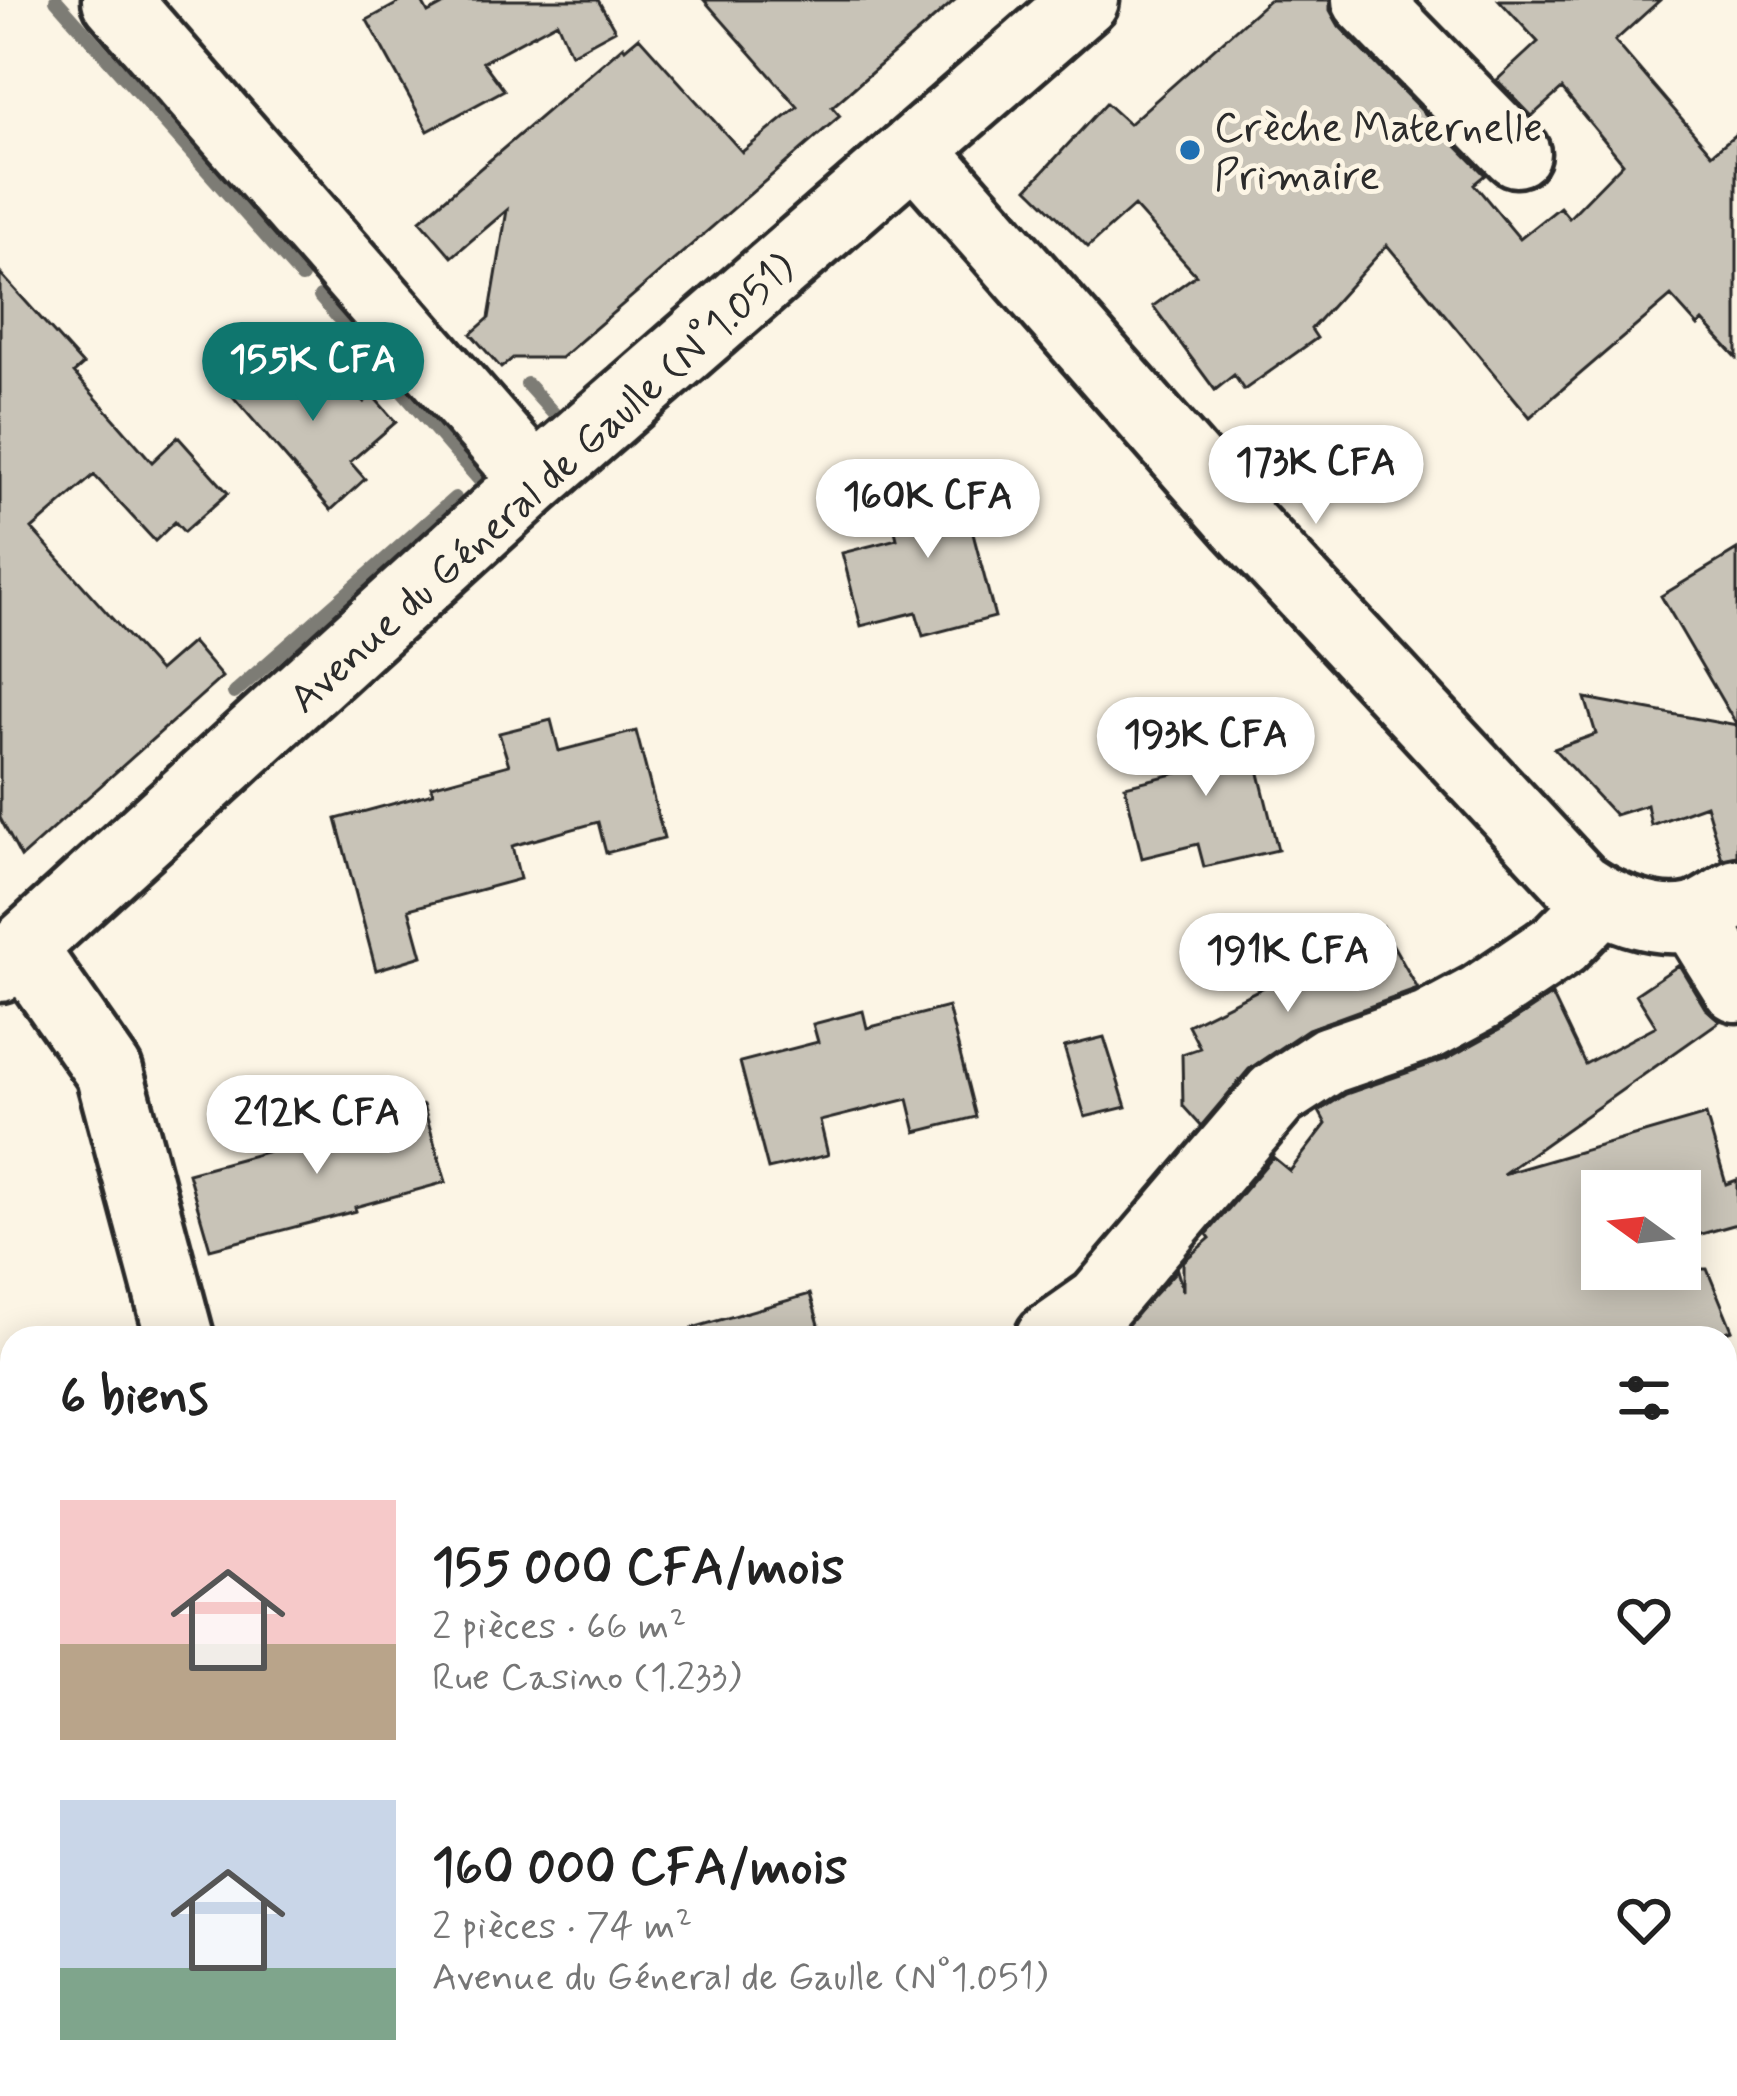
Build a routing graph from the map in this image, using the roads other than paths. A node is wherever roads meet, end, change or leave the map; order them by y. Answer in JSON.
{"nodes":[{"id":1,"x":116,"y":0,"type":"edge"},
{"id":2,"x":1085,"y":0,"type":"edge"},
{"id":3,"x":1366,"y":0,"type":"edge"},
{"id":4,"x":916,"y":151,"type":"junction"},
{"id":5,"x":1516,"y":153,"type":"dead end"},
{"id":6,"x":535,"y":480,"type":"junction"},
{"id":7,"x":1602,"y":902,"type":"junction"},
{"id":8,"x":1715,"y":905,"type":"edge"},
{"id":9,"x":10,"y":960,"type":"edge"},
{"id":10,"x":1737,"y":988,"type":"edge"},
{"id":11,"x":177,"y":1326,"type":"edge"},
{"id":12,"x":1066,"y":1326,"type":"edge"}],
"edges":[{"from":1,"to":6,"type":"street"},
{"from":2,"to":4,"type":"street","name":"Avenue du Géneral de Gaulle (N°1.051)"},
{"from":3,"to":5,"type":"street"},
{"from":4,"to":6,"type":"street","name":"Avenue du Géneral de Gaulle (N°1.051)"},
{"from":4,"to":7,"type":"street"},
{"from":6,"to":9,"type":"street","name":"Avenue du Géneral de Gaulle (N°1.051)"},
{"from":7,"to":8,"type":"street"},
{"from":7,"to":12,"type":"street"},
{"from":8,"to":10,"type":"street"},
{"from":9,"to":11,"type":"street"}]}
